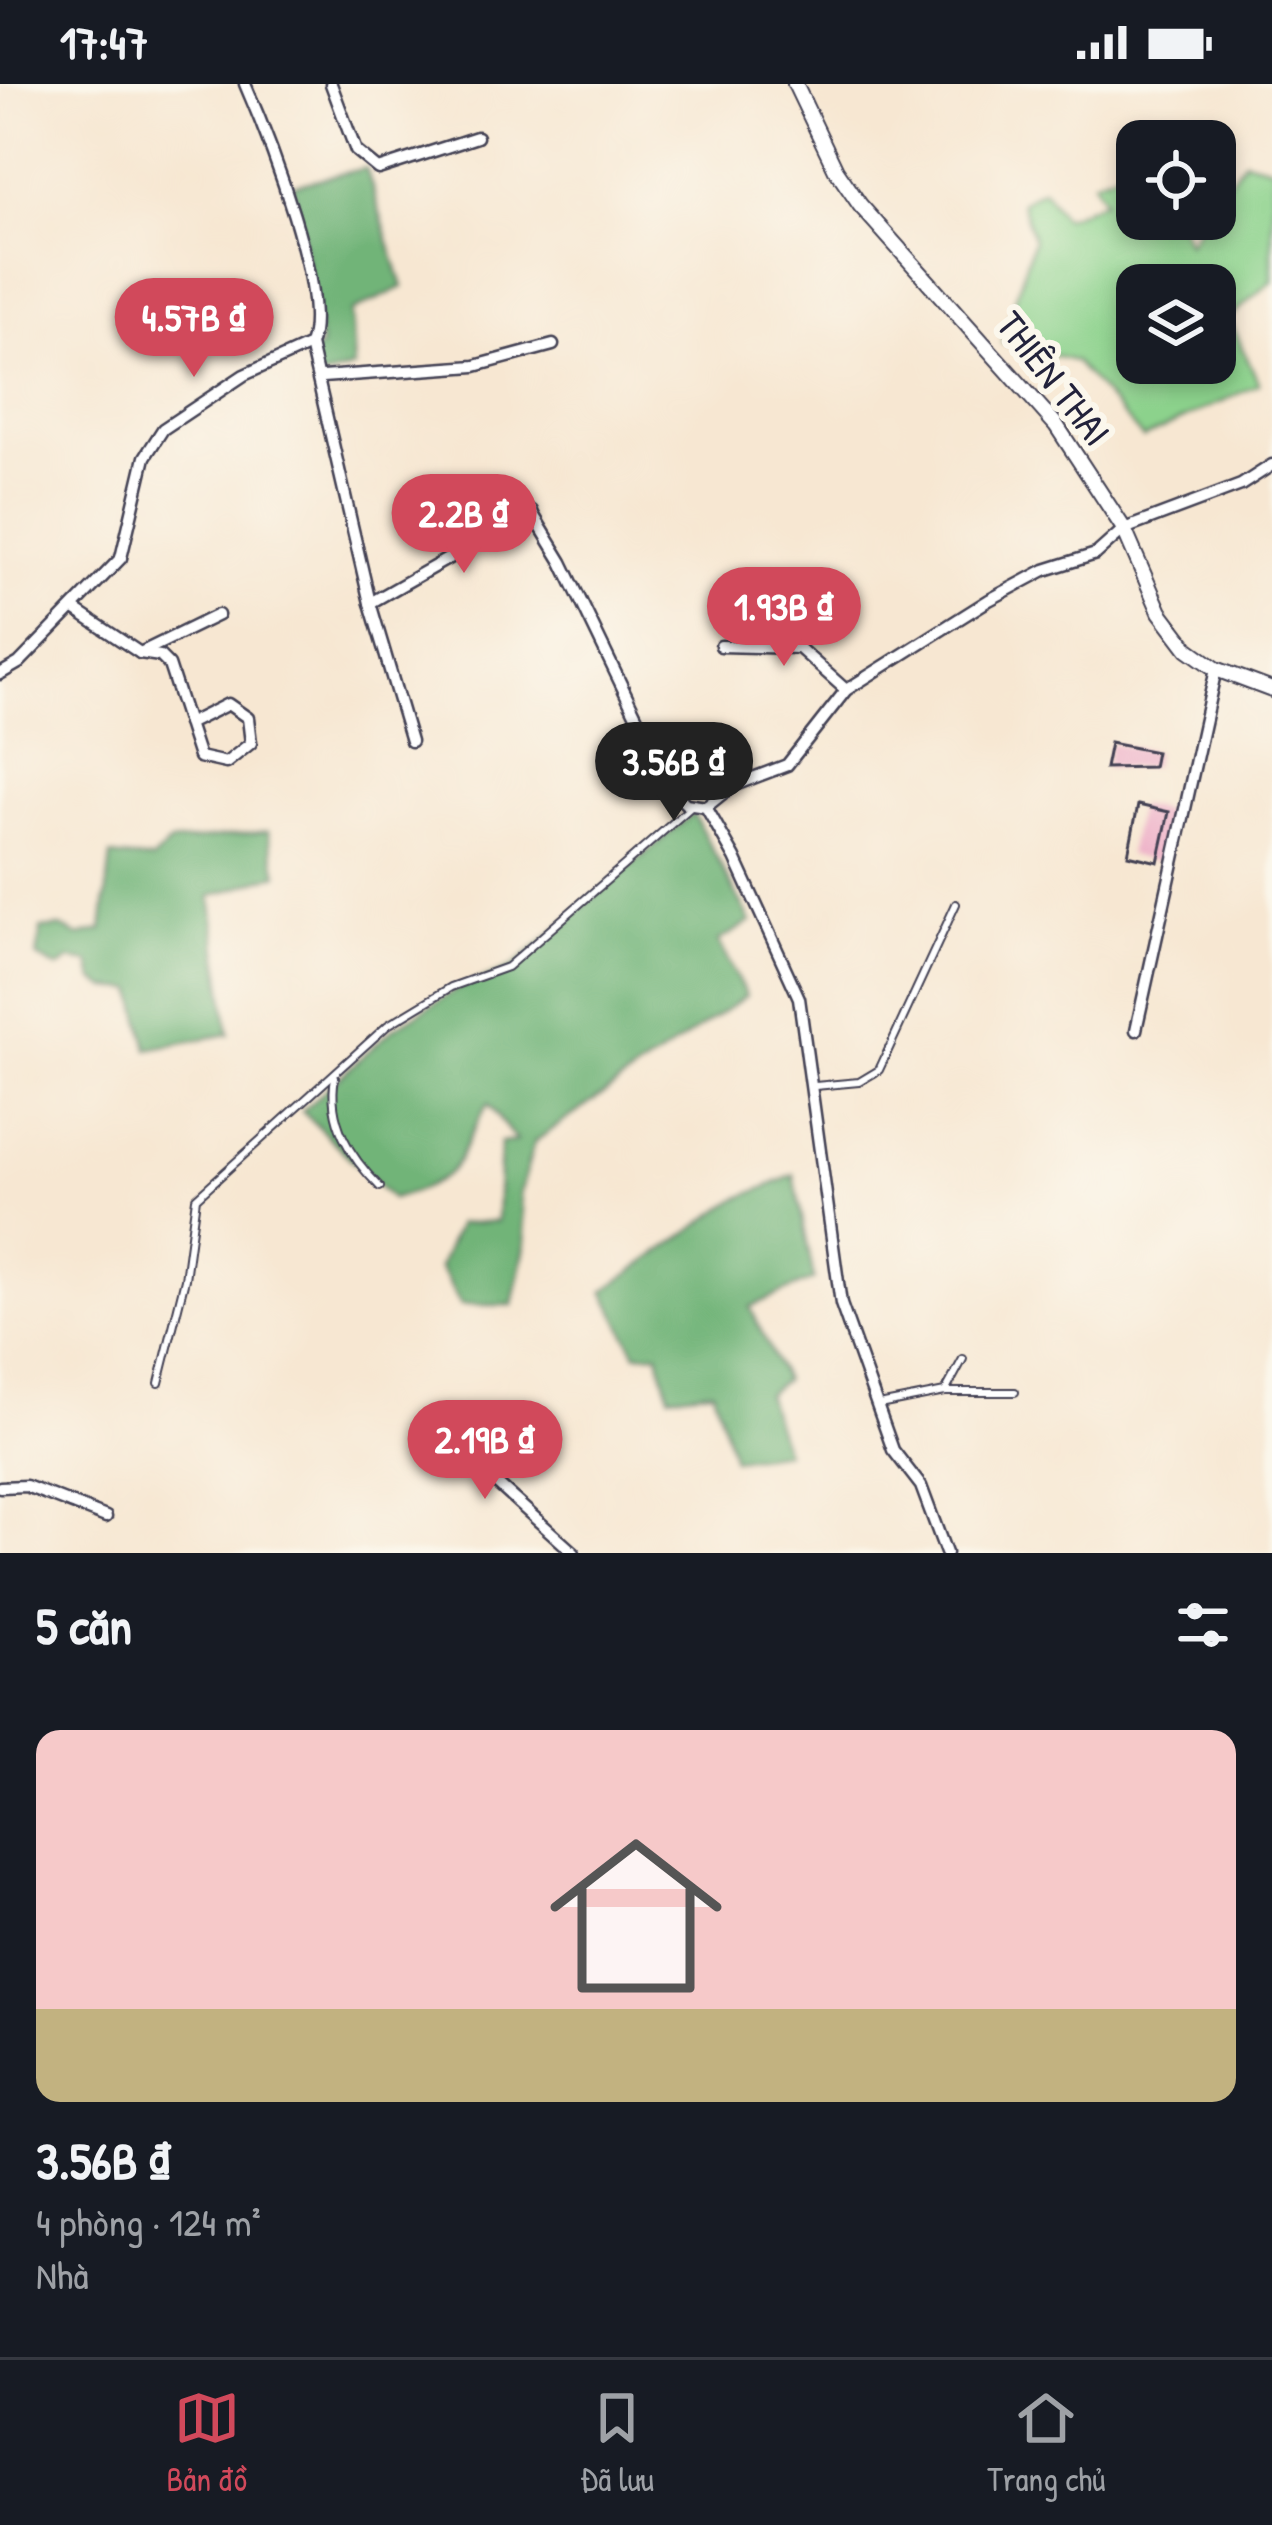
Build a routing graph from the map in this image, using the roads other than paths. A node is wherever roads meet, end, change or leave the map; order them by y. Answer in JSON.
{"nodes":[{"id":1,"x":245,"y":84,"type":"edge"},
{"id":2,"x":331,"y":84,"type":"edge"},
{"id":3,"x":795,"y":84,"type":"edge"},
{"id":4,"x":477,"y":137,"type":"dead end"},
{"id":5,"x":310,"y":345,"type":"junction"},
{"id":6,"x":553,"y":345,"type":"dead end"},
{"id":7,"x":322,"y":377,"type":"junction"},
{"id":8,"x":1272,"y":465,"type":"edge"},
{"id":9,"x":1124,"y":529,"type":"junction"},
{"id":10,"x":370,"y":603,"type":"junction"},
{"id":11,"x":74,"y":609,"type":"junction"},
{"id":12,"x":218,"y":615,"type":"dead end"},
{"id":13,"x":721,"y":646,"type":"dead end"},
{"id":14,"x":140,"y":653,"type":"junction"},
{"id":15,"x":1216,"y":669,"type":"junction"},
{"id":16,"x":0,"y":674,"type":"edge"},
{"id":17,"x":846,"y":690,"type":"junction"},
{"id":18,"x":1272,"y":690,"type":"edge"},
{"id":19,"x":188,"y":724,"type":"junction"},
{"id":20,"x":411,"y":741,"type":"dead end"},
{"id":21,"x":700,"y":806,"type":"junction"},
{"id":22,"x":956,"y":904,"type":"dead end"},
{"id":23,"x":1136,"y":1030,"type":"dead end"},
{"id":24,"x":336,"y":1073,"type":"junction"},
{"id":25,"x":815,"y":1086,"type":"junction"},
{"id":26,"x":380,"y":1187,"type":"dead end"},
{"id":27,"x":963,"y":1359,"type":"dead end"},
{"id":28,"x":159,"y":1383,"type":"dead end"},
{"id":29,"x":945,"y":1392,"type":"junction"},
{"id":30,"x":1015,"y":1393,"type":"dead end"},
{"id":31,"x":876,"y":1406,"type":"junction"},
{"id":32,"x":425,"y":1419,"type":"dead end"},
{"id":33,"x":0,"y":1487,"type":"edge"},
{"id":34,"x":106,"y":1517,"type":"dead end"},
{"id":35,"x":574,"y":1553,"type":"edge"},
{"id":36,"x":946,"y":1553,"type":"edge"}],
"edges":[{"from":1,"to":5,"type":"street"},
{"from":2,"to":4,"type":"street"},
{"from":3,"to":9,"type":"street","name":"THIÊN THAI"},
{"from":5,"to":7,"type":"street"},
{"from":5,"to":11,"type":"street"},
{"from":6,"to":7,"type":"street"},
{"from":7,"to":10,"type":"street"},
{"from":8,"to":9,"type":"street"},
{"from":9,"to":15,"type":"street","name":"THIÊN THAI"},
{"from":9,"to":17,"type":"street"},
{"from":10,"to":20,"type":"street"},
{"from":10,"to":21,"type":"street"},
{"from":11,"to":14,"type":"street"},
{"from":11,"to":16,"type":"street"},
{"from":12,"to":14,"type":"street"},
{"from":13,"to":17,"type":"street"},
{"from":14,"to":19,"type":"street"},
{"from":15,"to":18,"type":"street","name":"THIÊN THAI"},
{"from":15,"to":23,"type":"street"},
{"from":17,"to":21,"type":"street"},
{"from":19,"to":19,"type":"street"},
{"from":21,"to":24,"type":"lane"},
{"from":21,"to":25,"type":"street"},
{"from":22,"to":25,"type":"lane"},
{"from":24,"to":26,"type":"lane"},
{"from":24,"to":28,"type":"lane"},
{"from":25,"to":31,"type":"street"},
{"from":27,"to":29,"type":"lane"},
{"from":29,"to":30,"type":"lane"},
{"from":29,"to":31,"type":"lane"},
{"from":31,"to":36,"type":"street"},
{"from":32,"to":35,"type":"street"},
{"from":33,"to":34,"type":"street"}]}
